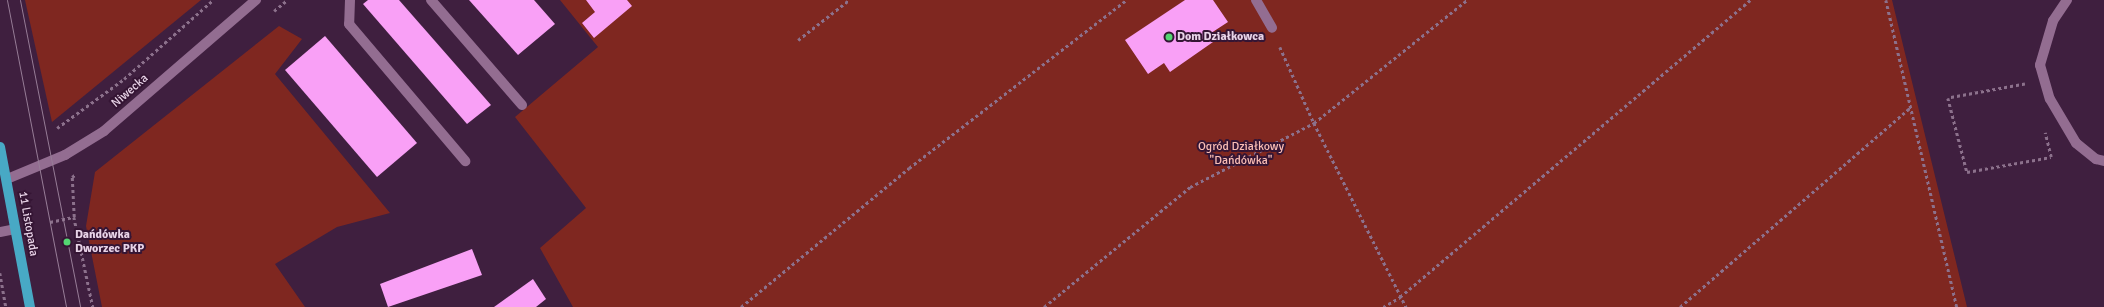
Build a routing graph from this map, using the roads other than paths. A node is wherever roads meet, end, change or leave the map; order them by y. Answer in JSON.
{"nodes":[{"id":1,"x":256,"y":0,"type":"edge"},
{"id":2,"x":350,"y":0,"type":"edge"},
{"id":3,"x":431,"y":0,"type":"edge"},
{"id":4,"x":1256,"y":0,"type":"edge"},
{"id":5,"x":2067,"y":0,"type":"edge"},
{"id":6,"x":1272,"y":28,"type":"road end"},
{"id":7,"x":522,"y":105,"type":"dead end"},
{"id":8,"x":0,"y":146,"type":"edge"},
{"id":9,"x":465,"y":161,"type":"dead end"},
{"id":10,"x":2104,"y":161,"type":"edge"},
{"id":11,"x":7,"y":178,"type":"junction"},
{"id":12,"x":15,"y":229,"type":"junction"},
{"id":13,"x":0,"y":232,"type":"edge"},
{"id":14,"x":30,"y":307,"type":"edge"}],
"edges":[{"from":1,"to":11,"type":"street","name":"Niwecka"},
{"from":2,"to":9,"type":"street"},
{"from":3,"to":7,"type":"street"},
{"from":4,"to":6,"type":"street"},
{"from":5,"to":10,"type":"street"},
{"from":8,"to":11,"type":"main road","name":"11 Listopada"},
{"from":11,"to":12,"type":"main road","name":"11 Listopada"},
{"from":12,"to":13,"type":"street"},
{"from":12,"to":14,"type":"main road","name":"11 Listopada"}]}
